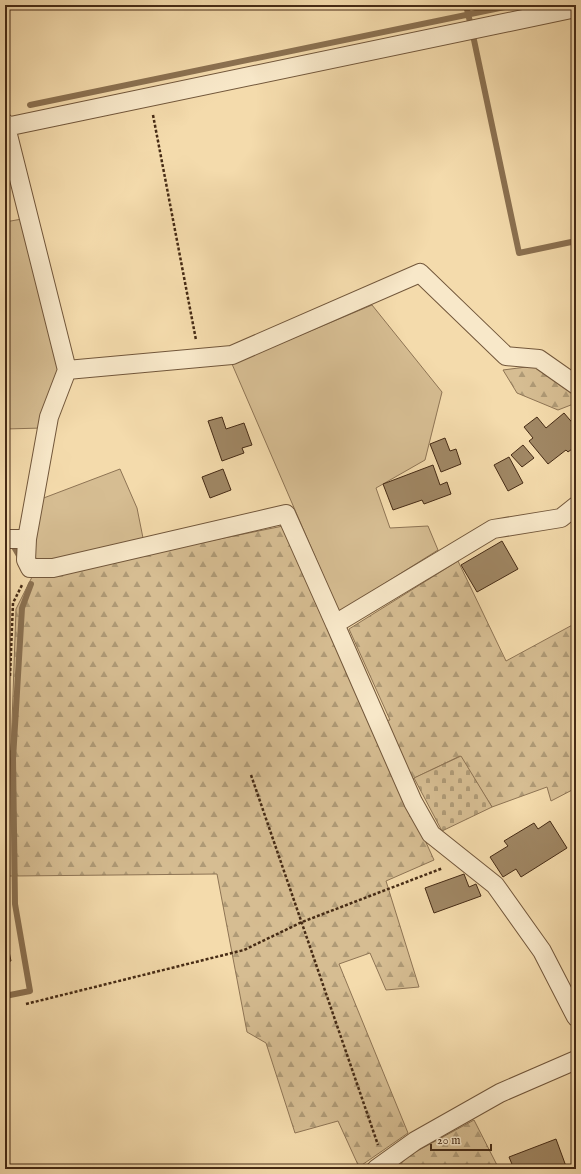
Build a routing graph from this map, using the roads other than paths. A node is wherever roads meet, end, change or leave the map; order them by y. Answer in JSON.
{"nodes":[{"id":1,"x":576,"y":8,"type":"edge"},
{"id":2,"x":6,"y":125,"type":"edge"},
{"id":3,"x":67,"y":370,"type":"junction"},
{"id":4,"x":576,"y":384,"type":"edge"},
{"id":5,"x":576,"y":506,"type":"edge"},
{"id":6,"x":5,"y":539,"type":"edge"},
{"id":7,"x":27,"y":539,"type":"junction"},
{"id":8,"x":335,"y":624,"type":"junction"},
{"id":9,"x":576,"y":1017,"type":"edge"},
{"id":10,"x":576,"y":1060,"type":"edge"},
{"id":11,"x":380,"y":1166,"type":"edge"}],
"edges":[{"from":1,"to":2,"type":"street"},
{"from":2,"to":3,"type":"street"},
{"from":3,"to":4,"type":"street"},
{"from":3,"to":7,"type":"street"},
{"from":5,"to":8,"type":"street"},
{"from":6,"to":7,"type":"street"},
{"from":7,"to":8,"type":"street"},
{"from":8,"to":9,"type":"street"},
{"from":10,"to":11,"type":"street"}]}
